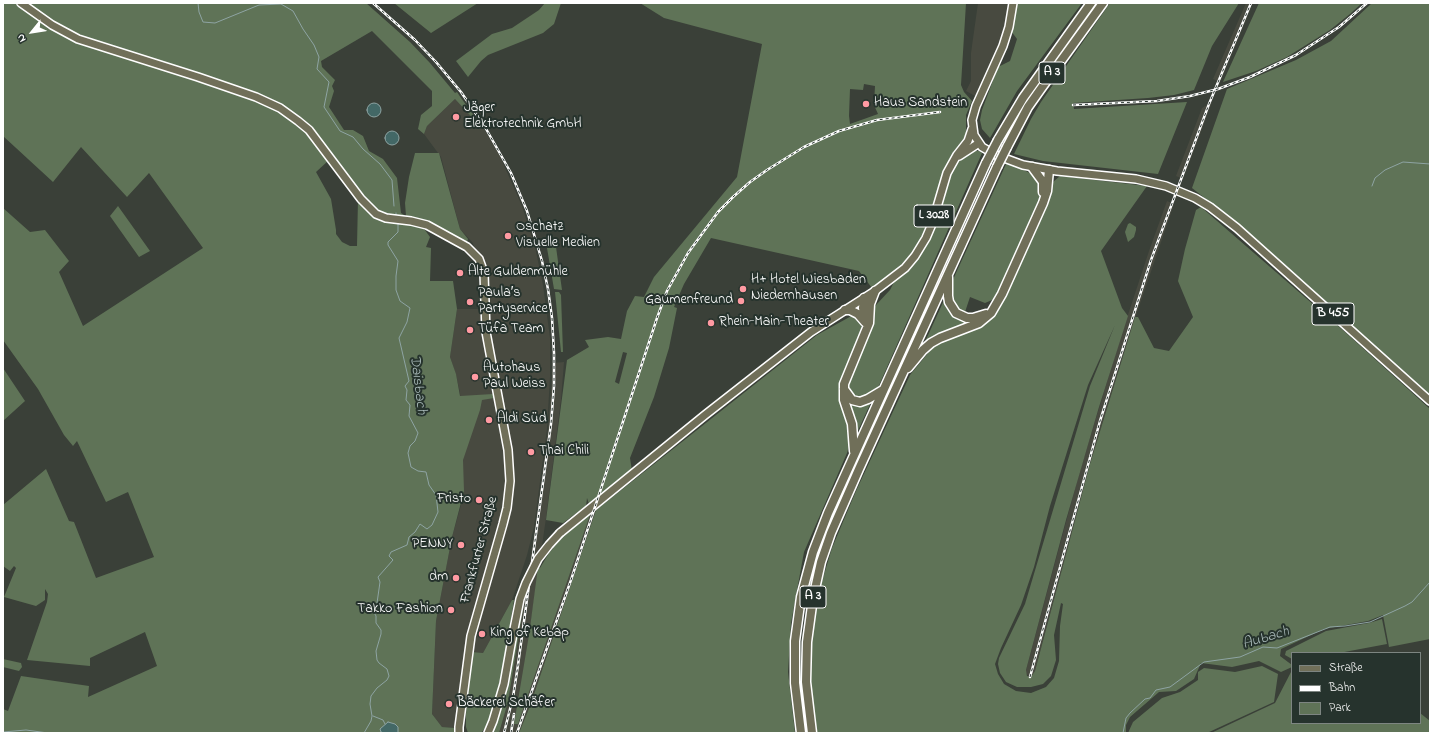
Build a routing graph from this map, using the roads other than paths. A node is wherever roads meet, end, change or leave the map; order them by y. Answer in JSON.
{"nodes":[{"id":1,"x":21,"y":3,"type":"edge"},
{"id":2,"x":1013,"y":3,"type":"edge"},
{"id":3,"x":1091,"y":3,"type":"edge"},
{"id":4,"x":1103,"y":3,"type":"edge"},
{"id":5,"x":972,"y":129,"type":"junction"},
{"id":6,"x":979,"y":143,"type":"junction"},
{"id":7,"x":964,"y":147,"type":"junction"},
{"id":8,"x":954,"y":160,"type":"junction"},
{"id":9,"x":1032,"y":167,"type":"junction"},
{"id":10,"x":1049,"y":170,"type":"junction"},
{"id":11,"x":1043,"y":182,"type":"junction"},
{"id":12,"x":1043,"y":203,"type":"junction"},
{"id":13,"x":948,"y":274,"type":"junction"},
{"id":14,"x":875,"y":291,"type":"junction"},
{"id":15,"x":864,"y":298,"type":"junction"},
{"id":16,"x":994,"y":307,"type":"junction"},
{"id":17,"x":845,"y":310,"type":"junction"},
{"id":18,"x":870,"y":311,"type":"junction"},
{"id":19,"x":867,"y":326,"type":"junction"},
{"id":20,"x":902,"y":374,"type":"junction"},
{"id":21,"x":844,"y":388,"type":"junction"},
{"id":22,"x":884,"y":389,"type":"junction"},
{"id":23,"x":1430,"y":401,"type":"edge"},
{"id":24,"x":854,"y":454,"type":"junction"},
{"id":25,"x":460,"y":723,"type":"junction"},
{"id":26,"x":459,"y":733,"type":"edge"},
{"id":27,"x":463,"y":733,"type":"edge"},
{"id":28,"x":488,"y":733,"type":"edge"},
{"id":29,"x":801,"y":733,"type":"edge"},
{"id":30,"x":812,"y":733,"type":"edge"}],
"edges":[{"from":1,"to":25,"type":"main road","name":"Frankfurter Straße"},
{"from":2,"to":5,"type":"main road"},
{"from":3,"to":22,"type":"highway","number":"A 3","bridge":true},
{"from":4,"to":13,"type":"highway","number":"A 3","bridge":true},
{"from":5,"to":6,"type":"main road","number":"B 455"},
{"from":5,"to":7,"type":"main road","number":"L 3028"},
{"from":6,"to":7,"type":"main road"},
{"from":6,"to":8,"type":"main road"},
{"from":6,"to":9,"type":"main road","number":"B 455"},
{"from":7,"to":8,"type":"main road","number":"L 3028"},
{"from":8,"to":14,"type":"main road","number":"L 3028"},
{"from":9,"to":10,"type":"main road","number":"B 455"},
{"from":9,"to":11,"type":"highway"},
{"from":10,"to":11,"type":"highway"},
{"from":10,"to":12,"type":"highway"},
{"from":10,"to":23,"type":"main road","number":"B 455"},
{"from":11,"to":12,"type":"highway"},
{"from":12,"to":16,"type":"highway"},
{"from":13,"to":16,"type":"highway"},
{"from":13,"to":20,"type":"highway","number":"A 3"},
{"from":14,"to":15,"type":"main road","number":"L 3028"},
{"from":14,"to":18,"type":"highway"},
{"from":15,"to":17,"type":"main road","number":"L 3028"},
{"from":15,"to":18,"type":"highway"},
{"from":15,"to":19,"type":"highway"},
{"from":16,"to":20,"type":"highway"},
{"from":17,"to":19,"type":"highway"},
{"from":17,"to":28,"type":"main road","number":"L 3028","bridge":true},
{"from":18,"to":19,"type":"highway"},
{"from":19,"to":21,"type":"highway"},
{"from":20,"to":30,"type":"highway","number":"A 3"},
{"from":21,"to":22,"type":"highway"},
{"from":21,"to":24,"type":"highway"},
{"from":22,"to":24,"type":"highway","number":"A 3"},
{"from":24,"to":29,"type":"highway","number":"A 3"},
{"from":25,"to":26,"type":"main road","name":"Frankfurter Straße"},
{"from":25,"to":27,"type":"main road","name":"Frankfurter Straße"}]}
